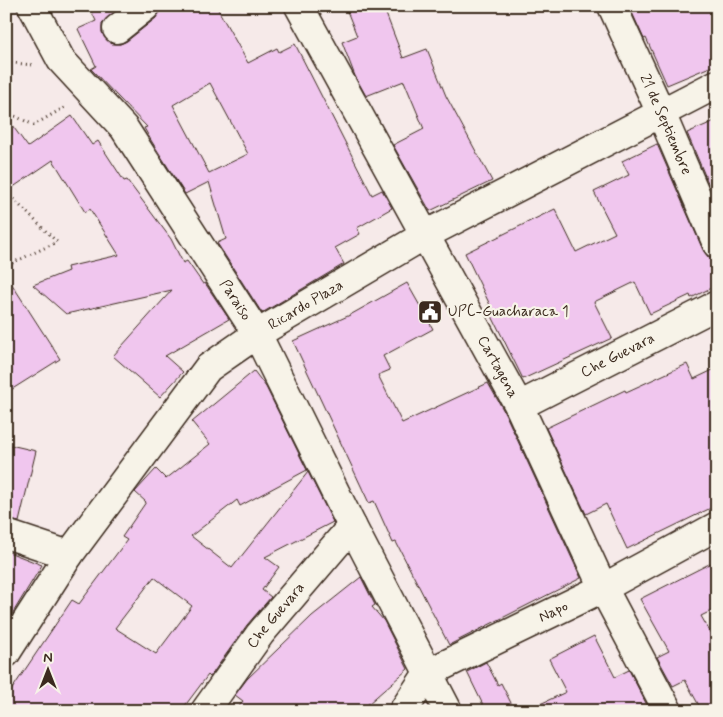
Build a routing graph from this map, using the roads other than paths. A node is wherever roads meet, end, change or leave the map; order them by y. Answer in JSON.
{"nodes":[{"id":1,"x":32,"y":6,"type":"edge"},
{"id":2,"x":146,"y":6,"type":"edge"},
{"id":3,"x":299,"y":6,"type":"edge"},
{"id":4,"x":612,"y":6,"type":"edge"},
{"id":5,"x":117,"y":29,"type":"dead end"},
{"id":6,"x":717,"y":84,"type":"edge"},
{"id":7,"x":661,"y":113,"type":"junction"},
{"id":8,"x":425,"y":235,"type":"junction"},
{"id":9,"x":717,"y":244,"type":"edge"},
{"id":10,"x":717,"y":305,"type":"edge"},
{"id":11,"x":257,"y":334,"type":"junction"},
{"id":12,"x":518,"y":406,"type":"junction"},
{"id":13,"x":352,"y":526,"type":"junction"},
{"id":14,"x":717,"y":526,"type":"edge"},
{"id":15,"x":6,"y":534,"type":"edge"},
{"id":16,"x":69,"y":555,"type":"junction"},
{"id":17,"x":603,"y":588,"type":"junction"},
{"id":18,"x":6,"y":653,"type":"edge"},
{"id":19,"x":428,"y":672,"type":"junction"},
{"id":20,"x":204,"y":711,"type":"edge"},
{"id":21,"x":402,"y":711,"type":"edge"},
{"id":22,"x":448,"y":711,"type":"edge"},
{"id":23,"x":668,"y":711,"type":"edge"}],
"edges":[{"from":1,"to":11,"type":"street","name":"Paraiso"},
{"from":2,"to":5,"type":"street"},
{"from":3,"to":8,"type":"street","name":"Cartagena"},
{"from":4,"to":7,"type":"street","name":"21 de Septiembre"},
{"from":6,"to":7,"type":"street","name":"Ricardo Plaza"},
{"from":7,"to":8,"type":"street","name":"Ricardo Plaza"},
{"from":7,"to":9,"type":"street","name":"21 de Septiembre"},
{"from":8,"to":11,"type":"street","name":"Ricardo Plaza"},
{"from":8,"to":12,"type":"street","name":"Cartagena"},
{"from":10,"to":12,"type":"street","name":"Che Guevara"},
{"from":11,"to":13,"type":"street","name":"Paraiso"},
{"from":11,"to":16,"type":"street","name":"Ricardo Plaza"},
{"from":12,"to":17,"type":"street","name":"Cartagena"},
{"from":13,"to":19,"type":"street","name":"Paraiso"},
{"from":13,"to":20,"type":"street","name":"Che Guevara"},
{"from":14,"to":17,"type":"street","name":"Napo"},
{"from":15,"to":16,"type":"street"},
{"from":16,"to":18,"type":"street","name":"Ricardo Plaza"},
{"from":17,"to":19,"type":"street","name":"Napo"},
{"from":17,"to":23,"type":"street","name":"Cartagena"},
{"from":19,"to":21,"type":"street"},
{"from":19,"to":22,"type":"street","name":"Paraiso"}]}
